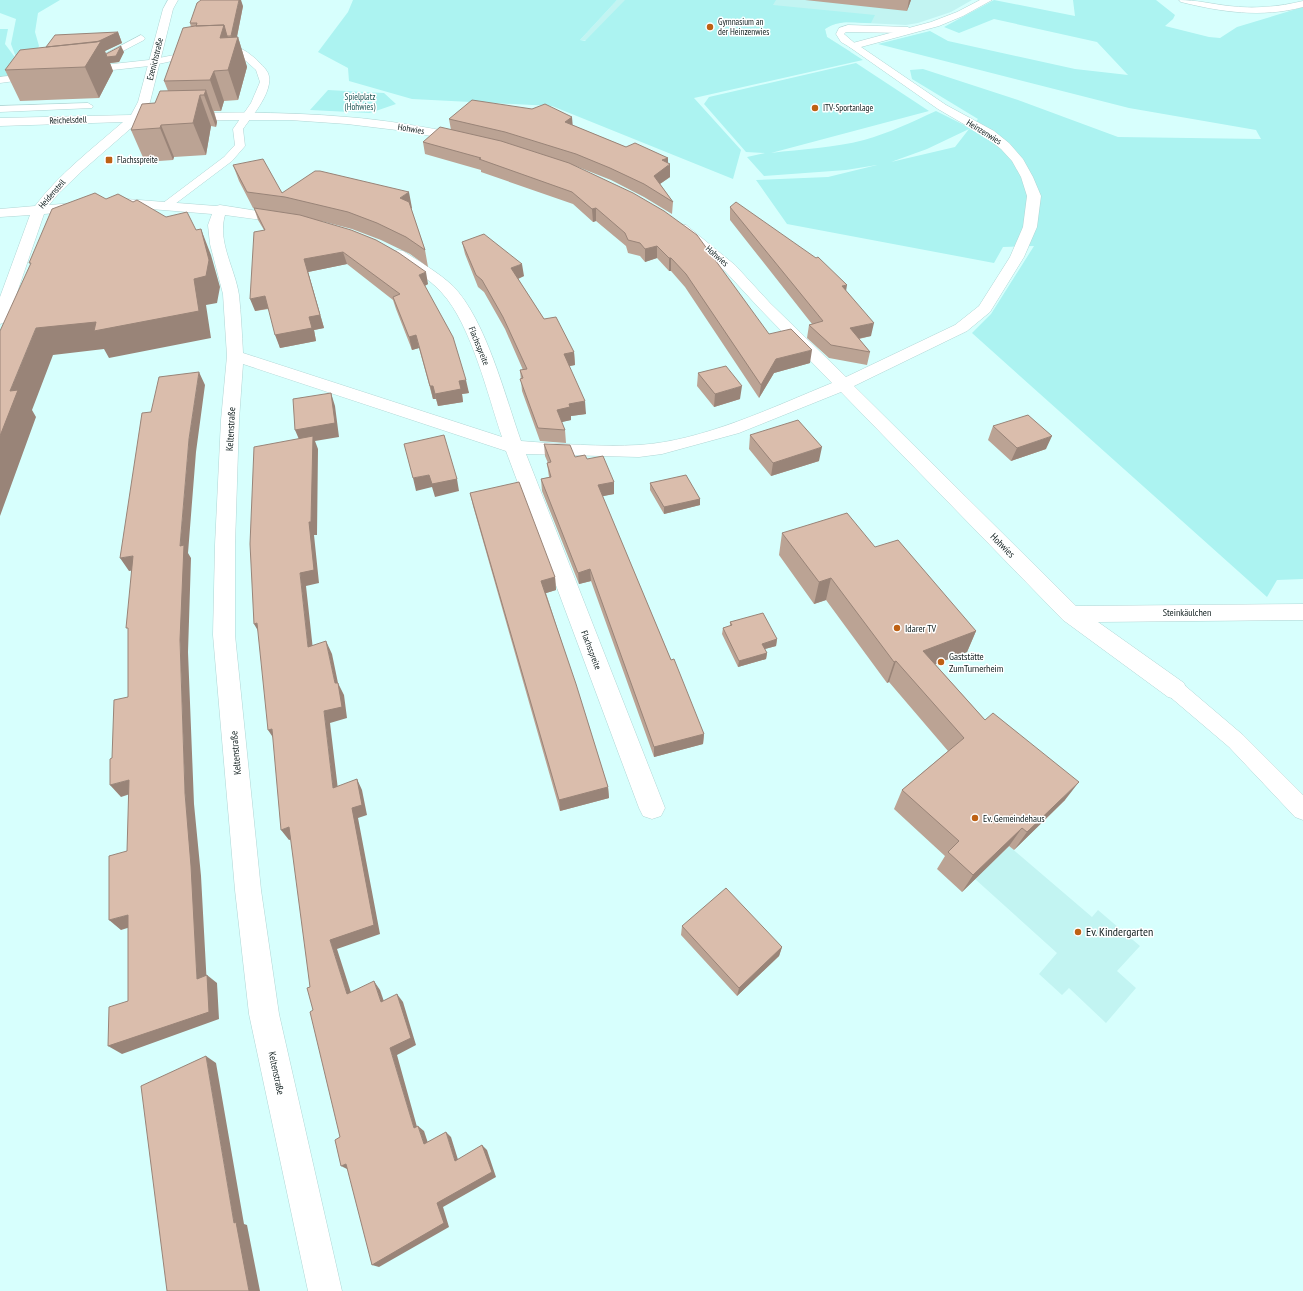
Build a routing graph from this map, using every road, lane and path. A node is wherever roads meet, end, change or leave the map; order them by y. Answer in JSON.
{"nodes":[{"id":1,"x":173,"y":0,"type":"edge"},
{"id":2,"x":987,"y":0,"type":"edge"},
{"id":3,"x":1184,"y":0,"type":"edge"},
{"id":4,"x":1303,"y":4,"type":"edge"},
{"id":5,"x":908,"y":30,"type":"junction"},
{"id":6,"x":141,"y":38,"type":"dead end"},
{"id":7,"x":853,"y":46,"type":"junction"},
{"id":8,"x":155,"y":62,"type":"junction"},
{"id":9,"x":47,"y":75,"type":"edge"},
{"id":10,"x":0,"y":80,"type":"edge"},
{"id":11,"x":88,"y":106,"type":"dead end"},
{"id":12,"x":0,"y":109,"type":"edge"},
{"id":13,"x":248,"y":116,"type":"junction"},
{"id":14,"x":135,"y":118,"type":"junction"},
{"id":15,"x":0,"y":122,"type":"edge"},
{"id":16,"x":477,"y":142,"type":"edge"},
{"id":17,"x":167,"y":205,"type":"junction"},
{"id":18,"x":38,"y":210,"type":"junction"},
{"id":19,"x":220,"y":210,"type":"junction"},
{"id":20,"x":0,"y":213,"type":"edge"},
{"id":21,"x":667,"y":218,"type":"edge"},
{"id":22,"x":301,"y":222,"type":"edge"},
{"id":23,"x":386,"y":249,"type":"edge"},
{"id":24,"x":0,"y":319,"type":"edge"},
{"id":25,"x":235,"y":356,"type":"junction"},
{"id":26,"x":843,"y":385,"type":"junction"},
{"id":27,"x":514,"y":447,"type":"junction"},
{"id":28,"x":1303,"y":612,"type":"edge"},
{"id":29,"x":1071,"y":614,"type":"junction"},
{"id":30,"x":1176,"y":690,"type":"joint"},
{"id":31,"x":652,"y":808,"type":"dead end"},
{"id":32,"x":1303,"y":810,"type":"edge"},
{"id":33,"x":325,"y":1291,"type":"edge"}],
"edges":[{"from":1,"to":8,"type":"street","name":"Ezenichstraße"},
{"from":2,"to":5,"type":"street"},
{"from":3,"to":4,"type":"street"},
{"from":5,"to":7,"type":"street"},
{"from":5,"to":7,"type":"lane"},
{"from":6,"to":8,"type":"lane"},
{"from":7,"to":26,"type":"street","name":"Heinzenwies"},
{"from":8,"to":13,"type":"lane"},
{"from":8,"to":14,"type":"street","name":"Ezenichstraße"},
{"from":9,"to":10,"type":"lane"},
{"from":11,"to":12,"type":"lane"},
{"from":13,"to":14,"type":"street","name":"Hohwies"},
{"from":13,"to":16,"type":"street","name":"Hohwies"},
{"from":13,"to":17,"type":"lane"},
{"from":14,"to":15,"type":"street","name":"Reichelsdell"},
{"from":14,"to":18,"type":"street","name":"Heidensteil"},
{"from":17,"to":18,"type":"street"},
{"from":17,"to":19,"type":"street"},
{"from":18,"to":20,"type":"street"},
{"from":18,"to":24,"type":"street","name":"Heidensteil"},
{"from":19,"to":22,"type":"street"},
{"from":19,"to":25,"type":"street","name":"Keltenstraße"},
{"from":21,"to":26,"type":"street","name":"Hohwies"},
{"from":23,"to":27,"type":"street","name":"Flachsspreite"},
{"from":25,"to":27,"type":"street"},
{"from":25,"to":33,"type":"street","name":"Keltenstraße"},
{"from":26,"to":27,"type":"street"},
{"from":26,"to":29,"type":"street","name":"Hohwies"},
{"from":27,"to":31,"type":"street","name":"Flachsspreite"},
{"from":28,"to":29,"type":"street","name":"Steinkäulchen"},
{"from":29,"to":30,"type":"street","name":"Hohwies"},
{"from":30,"to":32,"type":"lane"}]}
